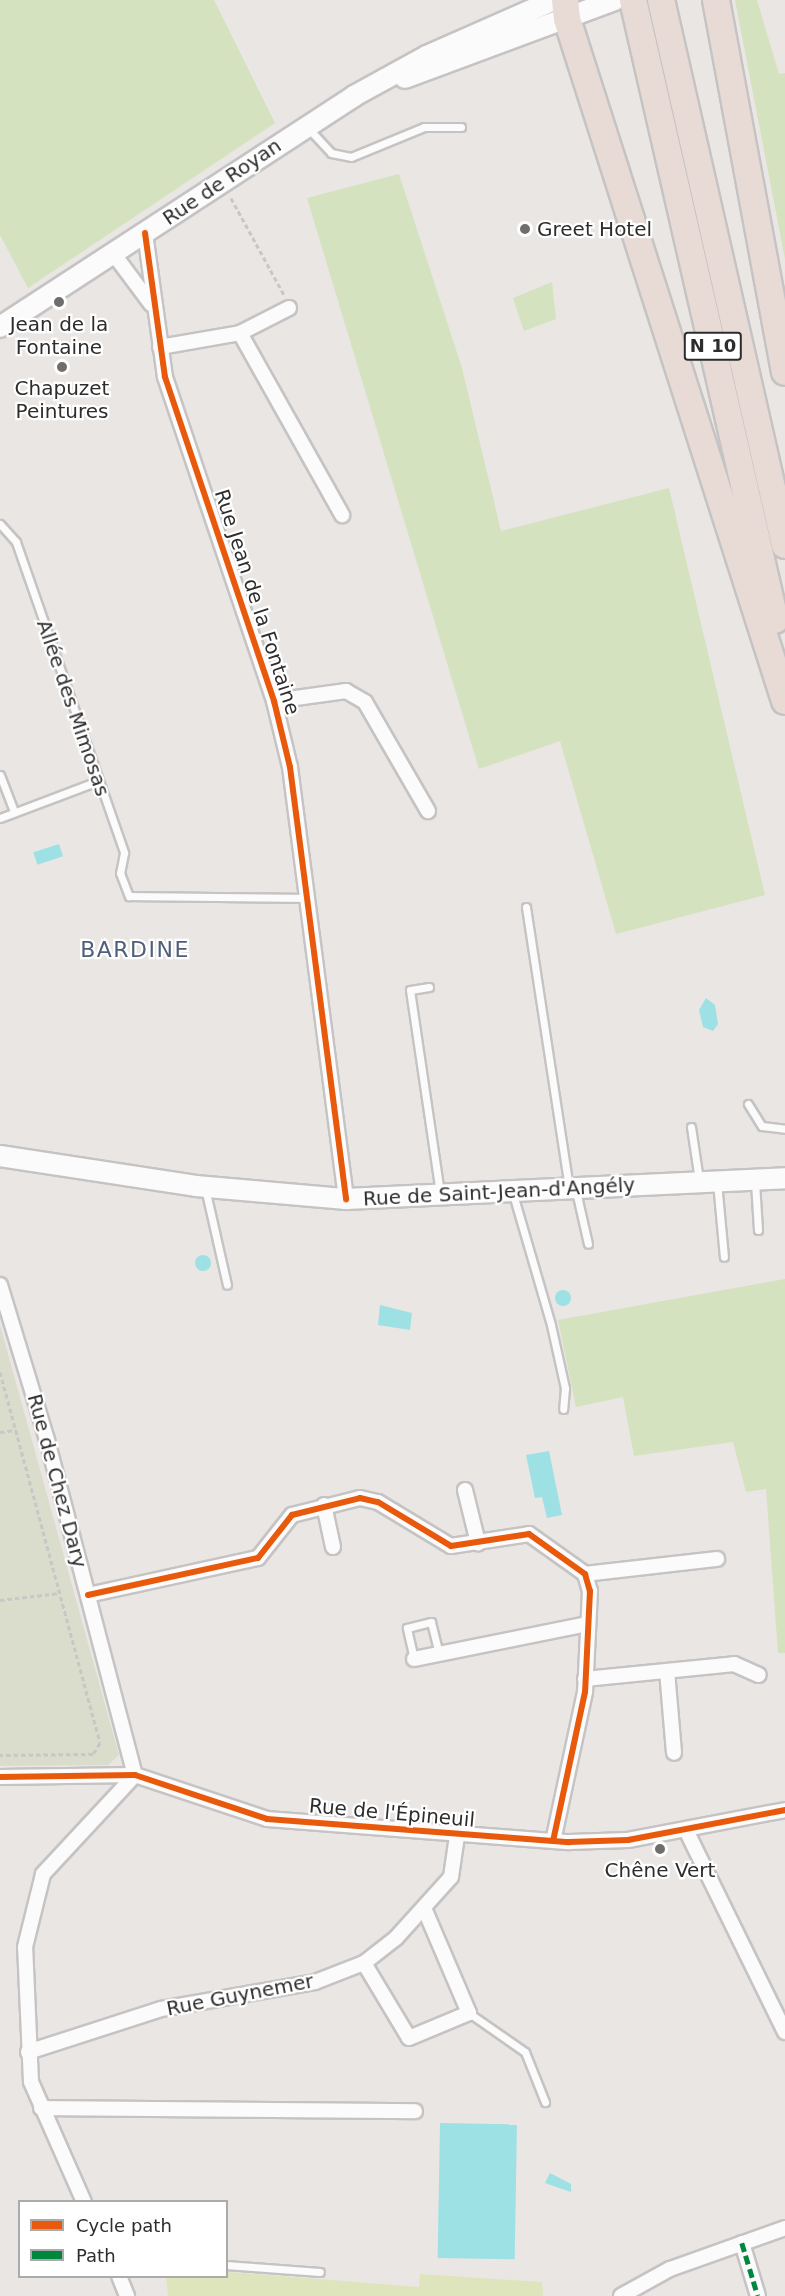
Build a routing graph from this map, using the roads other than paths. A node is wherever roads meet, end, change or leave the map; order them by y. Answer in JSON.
{"nodes":[{"id":1,"x":615,"y":0,"type":"edge"},
{"id":2,"x":633,"y":0,"type":"edge"},
{"id":3,"x":716,"y":0,"type":"edge"},
{"id":4,"x":562,"y":6,"type":"edge"},
{"id":5,"x":663,"y":8,"type":"edge"},
{"id":6,"x":307,"y":126,"type":"junction"},
{"id":7,"x":461,"y":127,"type":"dead end"},
{"id":8,"x":145,"y":233,"type":"junction"},
{"id":9,"x":112,"y":253,"type":"junction"},
{"id":10,"x":152,"y":306,"type":"junction"},
{"id":11,"x":289,"y":308,"type":"road end"},
{"id":12,"x":0,"y":327,"type":"edge"},
{"id":13,"x":240,"y":333,"type":"junction"},
{"id":14,"x":160,"y":347,"type":"junction"},
{"id":15,"x":785,"y":372,"type":"edge"},
{"id":16,"x":342,"y":515,"type":"dead end"},
{"id":17,"x":0,"y":524,"type":"edge"},
{"id":18,"x":785,"y":545,"type":"edge"},
{"id":19,"x":785,"y":666,"type":"edge"},
{"id":20,"x":274,"y":700,"type":"junction"},
{"id":21,"x":785,"y":701,"type":"edge"},
{"id":22,"x":0,"y":775,"type":"edge"},
{"id":23,"x":98,"y":781,"type":"junction"},
{"id":24,"x":428,"y":812,"type":"dead end"},
{"id":25,"x":14,"y":813,"type":"junction"},
{"id":26,"x":0,"y":818,"type":"edge"},
{"id":27,"x":306,"y":898,"type":"junction"},
{"id":28,"x":526,"y":908,"type":"dead end"},
{"id":29,"x":429,"y":987,"type":"dead end"},
{"id":30,"x":748,"y":1104,"type":"dead end"},
{"id":31,"x":691,"y":1126,"type":"dead end"},
{"id":32,"x":785,"y":1129,"type":"edge"},
{"id":33,"x":0,"y":1156,"type":"edge"},
{"id":34,"x":785,"y":1178,"type":"edge"},
{"id":35,"x":754,"y":1179,"type":"junction"},
{"id":36,"x":708,"y":1182,"type":"junction"},
{"id":37,"x":205,"y":1187,"type":"junction"},
{"id":38,"x":572,"y":1189,"type":"junction"},
{"id":39,"x":512,"y":1193,"type":"junction"},
{"id":40,"x":440,"y":1196,"type":"junction"},
{"id":41,"x":346,"y":1199,"type":"junction"},
{"id":42,"x":758,"y":1230,"type":"dead end"},
{"id":43,"x":588,"y":1244,"type":"dead end"},
{"id":44,"x":724,"y":1257,"type":"dead end"},
{"id":45,"x":0,"y":1285,"type":"edge"},
{"id":46,"x":227,"y":1285,"type":"dead end"},
{"id":47,"x":563,"y":1409,"type":"dead end"},
{"id":48,"x":465,"y":1490,"type":"dead end"},
{"id":49,"x":324,"y":1505,"type":"junction"},
{"id":50,"x":478,"y":1543,"type":"junction"},
{"id":51,"x":333,"y":1547,"type":"dead end"},
{"id":52,"x":717,"y":1559,"type":"dead end"},
{"id":53,"x":585,"y":1574,"type":"junction"},
{"id":54,"x":88,"y":1595,"type":"junction"},
{"id":55,"x":587,"y":1624,"type":"junction"},
{"id":56,"x":439,"y":1654,"type":"junction"},
{"id":57,"x":414,"y":1659,"type":"joint"},
{"id":58,"x":667,"y":1671,"type":"junction"},
{"id":59,"x":759,"y":1675,"type":"dead end"},
{"id":60,"x":585,"y":1679,"type":"junction"},
{"id":61,"x":674,"y":1753,"type":"dead end"},
{"id":62,"x":135,"y":1775,"type":"junction"},
{"id":63,"x":0,"y":1777,"type":"edge"},
{"id":64,"x":785,"y":1810,"type":"edge"},
{"id":65,"x":686,"y":1830,"type":"junction"},
{"id":66,"x":457,"y":1836,"type":"junction"},
{"id":67,"x":553,"y":1841,"type":"junction"},
{"id":68,"x":424,"y":1908,"type":"junction"},
{"id":69,"x":364,"y":1963,"type":"junction"},
{"id":70,"x":469,"y":2013,"type":"junction"},
{"id":71,"x":785,"y":2032,"type":"edge"},
{"id":72,"x":28,"y":2052,"type":"junction"},
{"id":73,"x":545,"y":2102,"type":"dead end"},
{"id":74,"x":40,"y":2108,"type":"junction"},
{"id":75,"x":415,"y":2111,"type":"dead end"},
{"id":76,"x":83,"y":2200,"type":"edge"},
{"id":77,"x":785,"y":2228,"type":"edge"},
{"id":78,"x":742,"y":2243,"type":"junction"},
{"id":79,"x":228,"y":2265,"type":"edge"},
{"id":80,"x":320,"y":2272,"type":"dead end"},
{"id":81,"x":119,"y":2278,"type":"edge"},
{"id":82,"x":627,"y":2294,"type":"edge"},
{"id":83,"x":127,"y":2296,"type":"edge"},
{"id":84,"x":758,"y":2296,"type":"edge"}],
"edges":[{"from":1,"to":4,"type":"main road","name":"Rue de Royan"},
{"from":2,"to":19,"type":"highway","number":"N 10"},
{"from":3,"to":15,"type":"highway"},
{"from":4,"to":6,"type":"main road","name":"Rue de Royan"},
{"from":4,"to":21,"type":"highway"},
{"from":5,"to":18,"type":"highway","number":"N 10"},
{"from":6,"to":7,"type":"lane"},
{"from":6,"to":8,"type":"main road","name":"Rue de Royan"},
{"from":8,"to":9,"type":"main road","name":"Rue de Royan"},
{"from":8,"to":10,"type":"street","name":"Rue Jean de la Fontaine"},
{"from":9,"to":10,"type":"street","name":"Rue Jean de la Fontaine"},
{"from":9,"to":12,"type":"main road","name":"Rue de Royan"},
{"from":10,"to":14,"type":"street","name":"Rue Jean de la Fontaine"},
{"from":11,"to":13,"type":"street"},
{"from":13,"to":14,"type":"street"},
{"from":13,"to":16,"type":"street"},
{"from":14,"to":20,"type":"street","name":"Rue Jean de la Fontaine"},
{"from":17,"to":23,"type":"lane","name":"Allée des Mimosas"},
{"from":20,"to":24,"type":"street"},
{"from":20,"to":27,"type":"street","name":"Rue Jean de la Fontaine"},
{"from":22,"to":25,"type":"lane"},
{"from":23,"to":25,"type":"lane"},
{"from":23,"to":27,"type":"lane","name":"Allée des Mimosas"},
{"from":25,"to":26,"type":"lane"},
{"from":27,"to":41,"type":"street","name":"Rue Jean de la Fontaine"},
{"from":28,"to":38,"type":"lane"},
{"from":29,"to":40,"type":"lane"},
{"from":30,"to":32,"type":"lane"},
{"from":31,"to":36,"type":"lane"},
{"from":33,"to":37,"type":"main road","name":"Rue de Saint-Jean-d'Angély"},
{"from":34,"to":35,"type":"main road","name":"Rue de Saint-Jean-d'Angély"},
{"from":35,"to":36,"type":"main road","name":"Rue de Saint-Jean-d'Angély"},
{"from":35,"to":42,"type":"lane"},
{"from":36,"to":38,"type":"main road","name":"Rue de Saint-Jean-d'Angély"},
{"from":36,"to":44,"type":"lane"},
{"from":37,"to":41,"type":"main road","name":"Rue de Saint-Jean-d'Angély"},
{"from":37,"to":46,"type":"lane"},
{"from":38,"to":39,"type":"main road","name":"Rue de Saint-Jean-d'Angély"},
{"from":38,"to":43,"type":"lane"},
{"from":39,"to":40,"type":"main road","name":"Rue de Saint-Jean-d'Angély"},
{"from":39,"to":47,"type":"lane"},
{"from":40,"to":41,"type":"main road","name":"Rue de Saint-Jean-d'Angély"},
{"from":45,"to":54,"type":"street","name":"Rue de Chez Dary"},
{"from":48,"to":50,"type":"street"},
{"from":49,"to":50,"type":"street"},
{"from":49,"to":51,"type":"street"},
{"from":49,"to":54,"type":"street"},
{"from":50,"to":53,"type":"street"},
{"from":52,"to":53,"type":"street"},
{"from":53,"to":55,"type":"street"},
{"from":54,"to":62,"type":"street","name":"Rue de Chez Dary"},
{"from":55,"to":56,"type":"street"},
{"from":55,"to":60,"type":"street"},
{"from":56,"to":57,"type":"street"},
{"from":56,"to":57,"type":"lane"},
{"from":58,"to":59,"type":"street"},
{"from":58,"to":60,"type":"street"},
{"from":58,"to":61,"type":"street"},
{"from":60,"to":67,"type":"street"},
{"from":62,"to":63,"type":"street","name":"Rue de l'Épineuil"},
{"from":62,"to":66,"type":"street","name":"Rue de l'Épineuil"},
{"from":62,"to":72,"type":"street"},
{"from":64,"to":65,"type":"street","name":"Rue de l'Épineuil"},
{"from":65,"to":67,"type":"street","name":"Rue de l'Épineuil"},
{"from":65,"to":71,"type":"street"},
{"from":66,"to":67,"type":"street","name":"Rue de l'Épineuil"},
{"from":66,"to":68,"type":"street","name":"Rue Guynemer"},
{"from":68,"to":69,"type":"street","name":"Rue Guynemer"},
{"from":68,"to":70,"type":"street"},
{"from":69,"to":70,"type":"street"},
{"from":69,"to":72,"type":"street","name":"Rue Guynemer"},
{"from":70,"to":73,"type":"lane"},
{"from":72,"to":74,"type":"street"},
{"from":74,"to":75,"type":"street"},
{"from":74,"to":76,"type":"street"},
{"from":77,"to":78,"type":"street"},
{"from":78,"to":82,"type":"street"},
{"from":78,"to":84,"type":"street"},
{"from":79,"to":80,"type":"lane"},
{"from":81,"to":83,"type":"street"}]}
